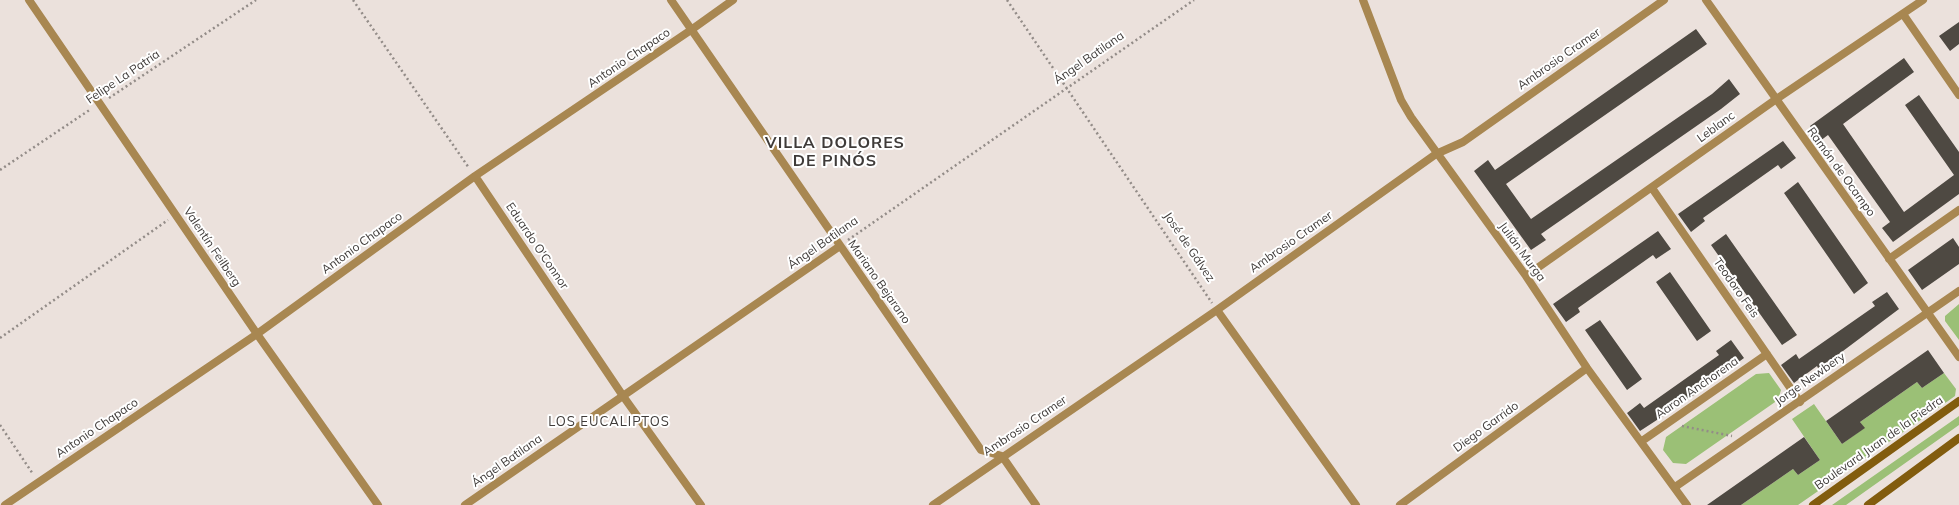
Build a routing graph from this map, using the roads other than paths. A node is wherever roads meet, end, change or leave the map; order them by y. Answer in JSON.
{"nodes":[{"id":1,"x":29,"y":0,"type":"edge"},
{"id":2,"x":671,"y":0,"type":"edge"},
{"id":3,"x":733,"y":0,"type":"edge"},
{"id":4,"x":1363,"y":0,"type":"edge"},
{"id":5,"x":1664,"y":0,"type":"edge"},
{"id":6,"x":1706,"y":0,"type":"edge"},
{"id":7,"x":1923,"y":0,"type":"edge"},
{"id":8,"x":1903,"y":14,"type":"junction"},
{"id":9,"x":691,"y":30,"type":"junction"},
{"id":10,"x":1959,"y":95,"type":"edge"},
{"id":11,"x":1775,"y":100,"type":"junction"},
{"id":12,"x":1436,"y":154,"type":"junction"},
{"id":13,"x":475,"y":176,"type":"junction"},
{"id":14,"x":1652,"y":188,"type":"junction"},
{"id":15,"x":1959,"y":210,"type":"edge"},
{"id":16,"x":840,"y":246,"type":"junction"},
{"id":17,"x":1889,"y":259,"type":"junction"},
{"id":18,"x":1526,"y":276,"type":"junction"},
{"id":19,"x":1959,"y":291,"type":"edge"},
{"id":20,"x":1217,"y":310,"type":"junction"},
{"id":21,"x":1928,"y":312,"type":"junction"},
{"id":22,"x":257,"y":334,"type":"junction"},
{"id":23,"x":1767,"y":354,"type":"junction"},
{"id":24,"x":1959,"y":357,"type":"edge"},
{"id":25,"x":1587,"y":368,"type":"junction"},
{"id":26,"x":623,"y":396,"type":"junction"},
{"id":27,"x":1959,"y":401,"type":"edge"},
{"id":28,"x":1800,"y":402,"type":"junction"},
{"id":29,"x":1959,"y":438,"type":"edge"},
{"id":30,"x":1642,"y":441,"type":"junction"},
{"id":31,"x":1002,"y":456,"type":"junction"},
{"id":32,"x":1675,"y":487,"type":"junction"},
{"id":33,"x":5,"y":505,"type":"edge"},
{"id":34,"x":378,"y":505,"type":"edge"},
{"id":35,"x":465,"y":505,"type":"edge"},
{"id":36,"x":701,"y":505,"type":"edge"},
{"id":37,"x":933,"y":505,"type":"edge"},
{"id":38,"x":1036,"y":505,"type":"edge"},
{"id":39,"x":1356,"y":505,"type":"edge"},
{"id":40,"x":1400,"y":505,"type":"edge"},
{"id":41,"x":1687,"y":505,"type":"edge"},
{"id":42,"x":1813,"y":505,"type":"edge"},
{"id":43,"x":1868,"y":505,"type":"edge"}],
"edges":[{"from":1,"to":22,"type":"street","name":"Valentín Feilberg"},
{"from":2,"to":9,"type":"street","name":"Mariano Bejarano"},
{"from":3,"to":9,"type":"street","name":"Antonio Chapaco"},
{"from":4,"to":12,"type":"street","name":"Julián Murga"},
{"from":5,"to":12,"type":"street","name":"Ambrosio Cramer"},
{"from":6,"to":11,"type":"street","name":"Ramón de Ocampo"},
{"from":7,"to":8,"type":"street","name":"Leblanc"},
{"from":8,"to":10,"type":"street"},
{"from":8,"to":11,"type":"street","name":"Leblanc"},
{"from":9,"to":13,"type":"street","name":"Antonio Chapaco"},
{"from":9,"to":16,"type":"street","name":"Mariano Bejarano"},
{"from":11,"to":14,"type":"street","name":"Leblanc"},
{"from":11,"to":17,"type":"street","name":"Ramón de Ocampo"},
{"from":12,"to":18,"type":"street","name":"Julián Murga"},
{"from":12,"to":20,"type":"street","name":"Ambrosio Cramer"},
{"from":13,"to":22,"type":"street","name":"Antonio Chapaco"},
{"from":13,"to":26,"type":"street","name":"Eduardo O'Connor"},
{"from":14,"to":18,"type":"street","name":"Leblanc"},
{"from":14,"to":23,"type":"street","name":"Teodoro Feis"},
{"from":15,"to":17,"type":"street"},
{"from":16,"to":26,"type":"street","name":"Ángel Batilana"},
{"from":16,"to":31,"type":"street","name":"Mariano Bejarano"},
{"from":17,"to":21,"type":"street","name":"Ramón de Ocampo"},
{"from":18,"to":25,"type":"street","name":"Julián Murga"},
{"from":19,"to":21,"type":"street","name":"Jorge Newbery"},
{"from":20,"to":31,"type":"street","name":"Ambrosio Cramer"},
{"from":20,"to":39,"type":"street"},
{"from":21,"to":24,"type":"street","name":"Ramón de Ocampo"},
{"from":21,"to":28,"type":"street","name":"Jorge Newbery"},
{"from":22,"to":33,"type":"street","name":"Antonio Chapaco"},
{"from":22,"to":34,"type":"street","name":"Valentín Feilberg"},
{"from":23,"to":28,"type":"street","name":"Teodoro Feis"},
{"from":23,"to":30,"type":"street","name":"Aaron Anchorena"},
{"from":25,"to":30,"type":"street","name":"Julián Murga"},
{"from":25,"to":40,"type":"street","name":"Diego Garrido"},
{"from":26,"to":35,"type":"street","name":"Ángel Batilana"},
{"from":26,"to":36,"type":"street","name":"Eduardo O'Connor"},
{"from":27,"to":42,"type":"main road","name":"Boulevard Juan de la Piedra"},
{"from":28,"to":32,"type":"street","name":"Jorge Newbery"},
{"from":29,"to":43,"type":"main road"},
{"from":30,"to":32,"type":"street","name":"Julián Murga"},
{"from":31,"to":37,"type":"street","name":"Ambrosio Cramer"},
{"from":31,"to":38,"type":"street"},
{"from":32,"to":41,"type":"street","name":"Julián Murga"}]}
